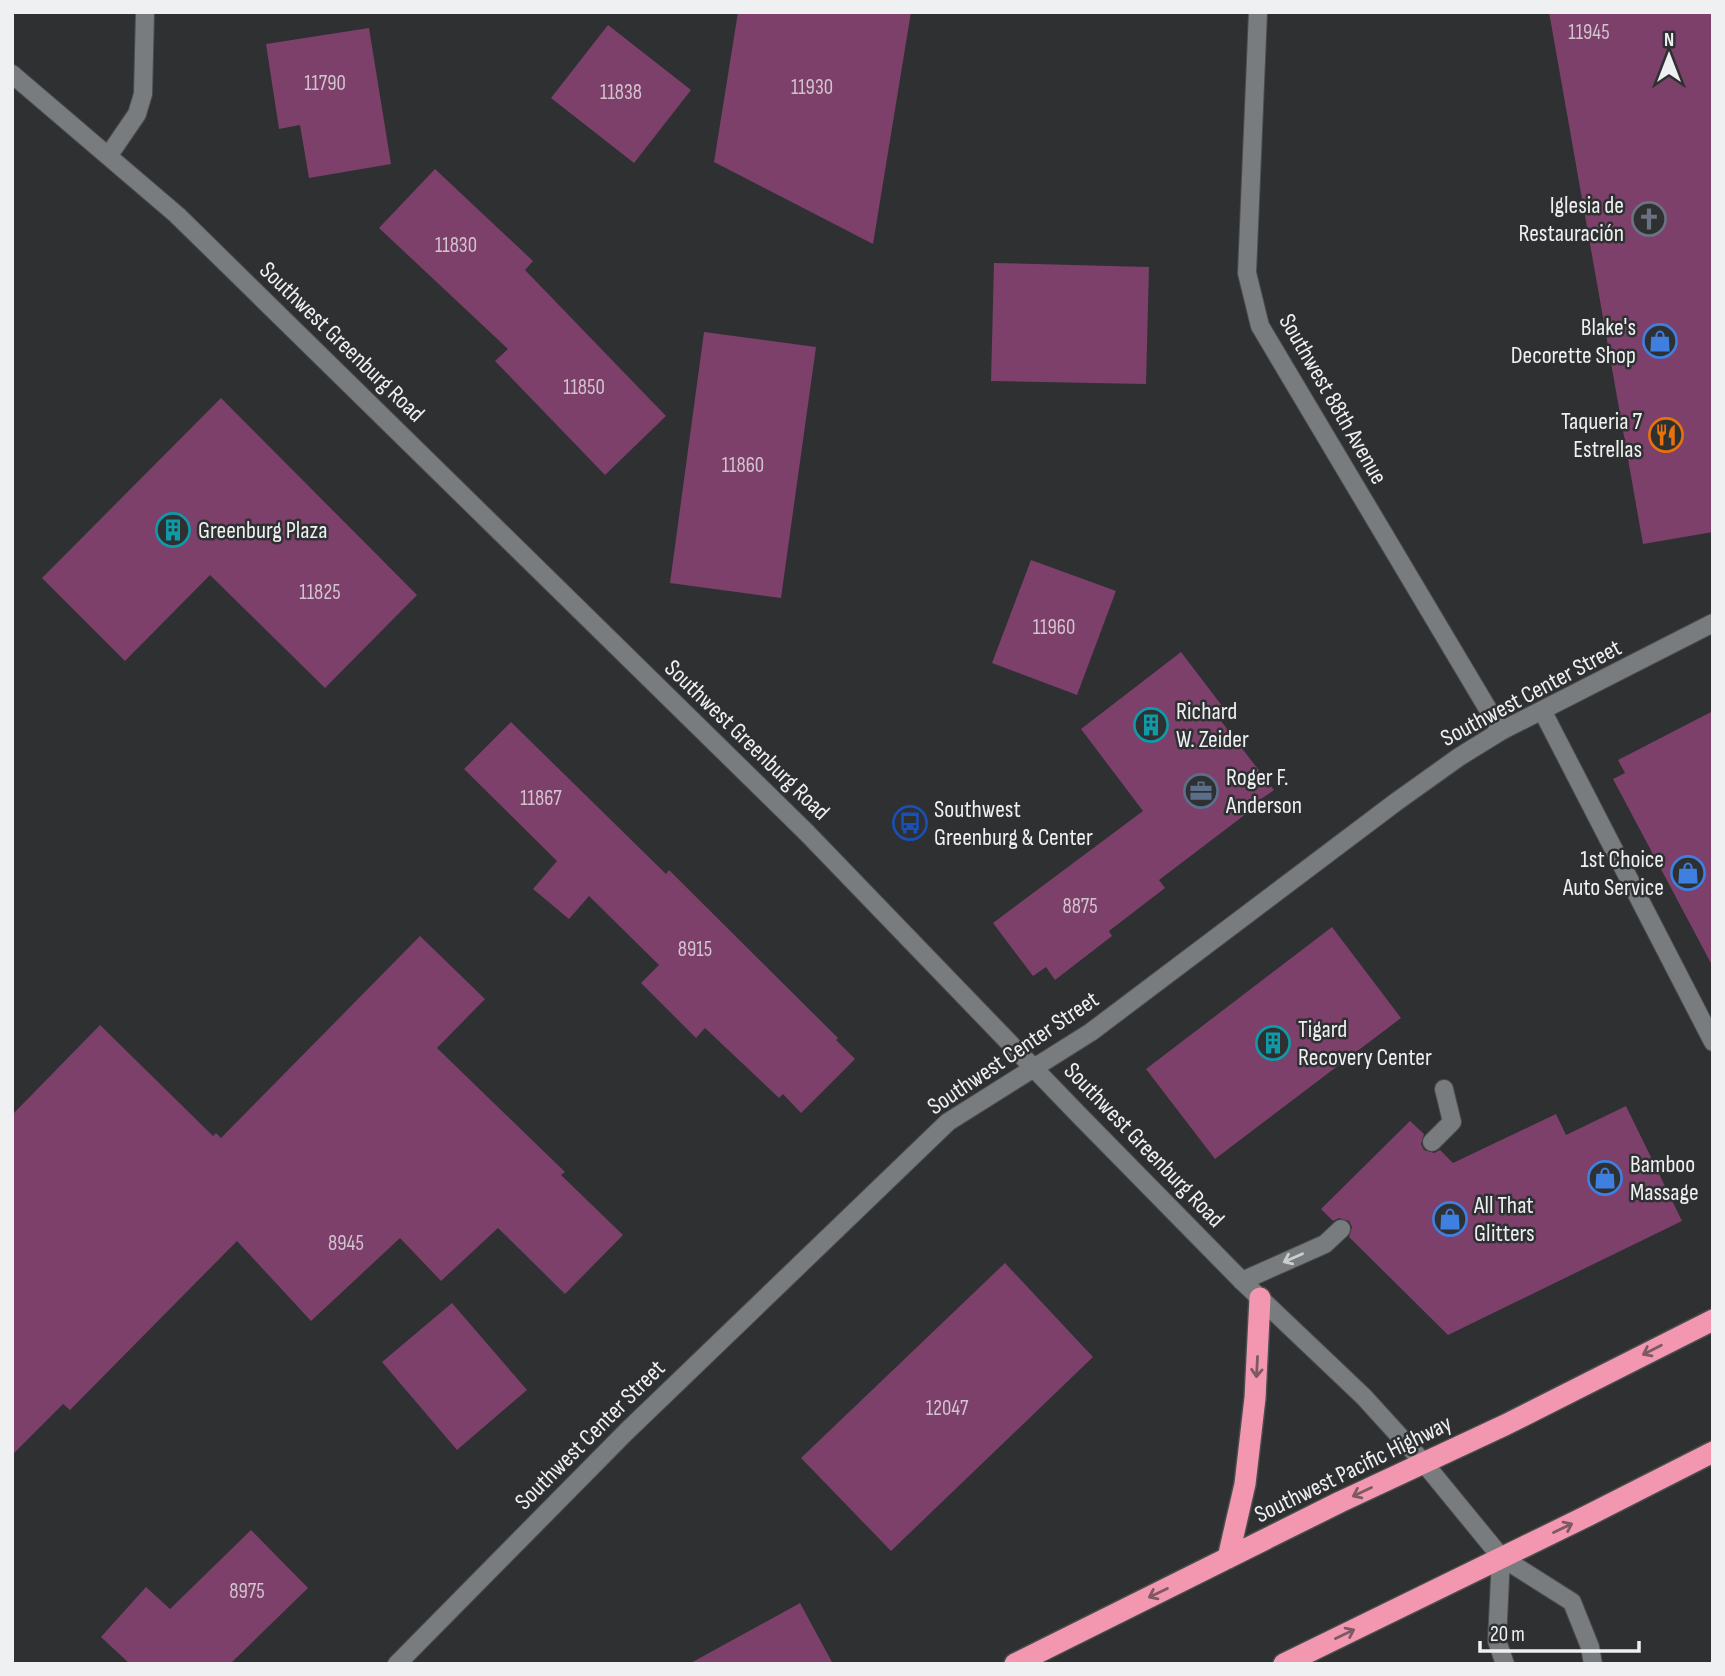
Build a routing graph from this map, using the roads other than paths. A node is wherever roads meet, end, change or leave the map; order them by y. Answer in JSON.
{"nodes":[{"id":1,"x":145,"y":12,"type":"edge"},
{"id":2,"x":1258,"y":12,"type":"edge"},
{"id":3,"x":12,"y":74,"type":"edge"},
{"id":4,"x":109,"y":155,"type":"junction"},
{"id":5,"x":1713,"y":623,"type":"edge"},
{"id":6,"x":1543,"y":712,"type":"junction"},
{"id":7,"x":1501,"y":731,"type":"junction"},
{"id":8,"x":1713,"y":1042,"type":"edge"},
{"id":9,"x":1034,"y":1068,"type":"junction"},
{"id":10,"x":1444,"y":1089,"type":"dead end"},
{"id":11,"x":1432,"y":1142,"type":"dead end"},
{"id":12,"x":1341,"y":1229,"type":"dead end"},
{"id":13,"x":1242,"y":1281,"type":"junction"},
{"id":14,"x":1260,"y":1298,"type":"junction"},
{"id":15,"x":1713,"y":1320,"type":"edge"},
{"id":16,"x":1713,"y":1452,"type":"edge"},
{"id":17,"x":1424,"y":1463,"type":"junction"},
{"id":18,"x":1501,"y":1557,"type":"junction"},
{"id":19,"x":1228,"y":1558,"type":"junction"},
{"id":20,"x":397,"y":1664,"type":"edge"},
{"id":21,"x":1015,"y":1664,"type":"edge"},
{"id":22,"x":1284,"y":1664,"type":"edge"},
{"id":23,"x":1506,"y":1664,"type":"edge"},
{"id":24,"x":1593,"y":1664,"type":"edge"}],
"edges":[{"from":1,"to":4,"type":"street"},
{"from":2,"to":7,"type":"street","name":"Southwest 88th Avenue"},
{"from":3,"to":4,"type":"street","name":"Southwest Greenburg Road"},
{"from":4,"to":9,"type":"street","name":"Southwest Greenburg Road"},
{"from":5,"to":6,"type":"street","name":"Southwest Center Street"},
{"from":6,"to":7,"type":"street","name":"Southwest Center Street"},
{"from":6,"to":8,"type":"street"},
{"from":7,"to":9,"type":"street","name":"Southwest Center Street"},
{"from":9,"to":13,"type":"street","name":"Southwest Greenburg Road"},
{"from":9,"to":20,"type":"street","name":"Southwest Center Street"},
{"from":10,"to":11,"type":"street"},
{"from":12,"to":13,"type":"street","one_way":true},
{"from":13,"to":14,"type":"street","name":"Southwest Greenburg Road"},
{"from":14,"to":17,"type":"street","name":"Southwest Greenburg Road"},
{"from":14,"to":19,"type":"highway","one_way":true},
{"from":15,"to":17,"type":"highway","name":"Southwest Pacific Highway","one_way":true},
{"from":18,"to":16,"type":"highway","one_way":true},
{"from":17,"to":18,"type":"street","name":"Southwest Greenburg Road"},
{"from":17,"to":19,"type":"highway","name":"Southwest Pacific Highway","one_way":true},
{"from":22,"to":18,"type":"highway","one_way":true},
{"from":18,"to":23,"type":"street"},
{"from":18,"to":24,"type":"street","name":"Southwest Greenburg Road"},
{"from":19,"to":21,"type":"highway","name":"Southwest Pacific Highway","one_way":true}]}
